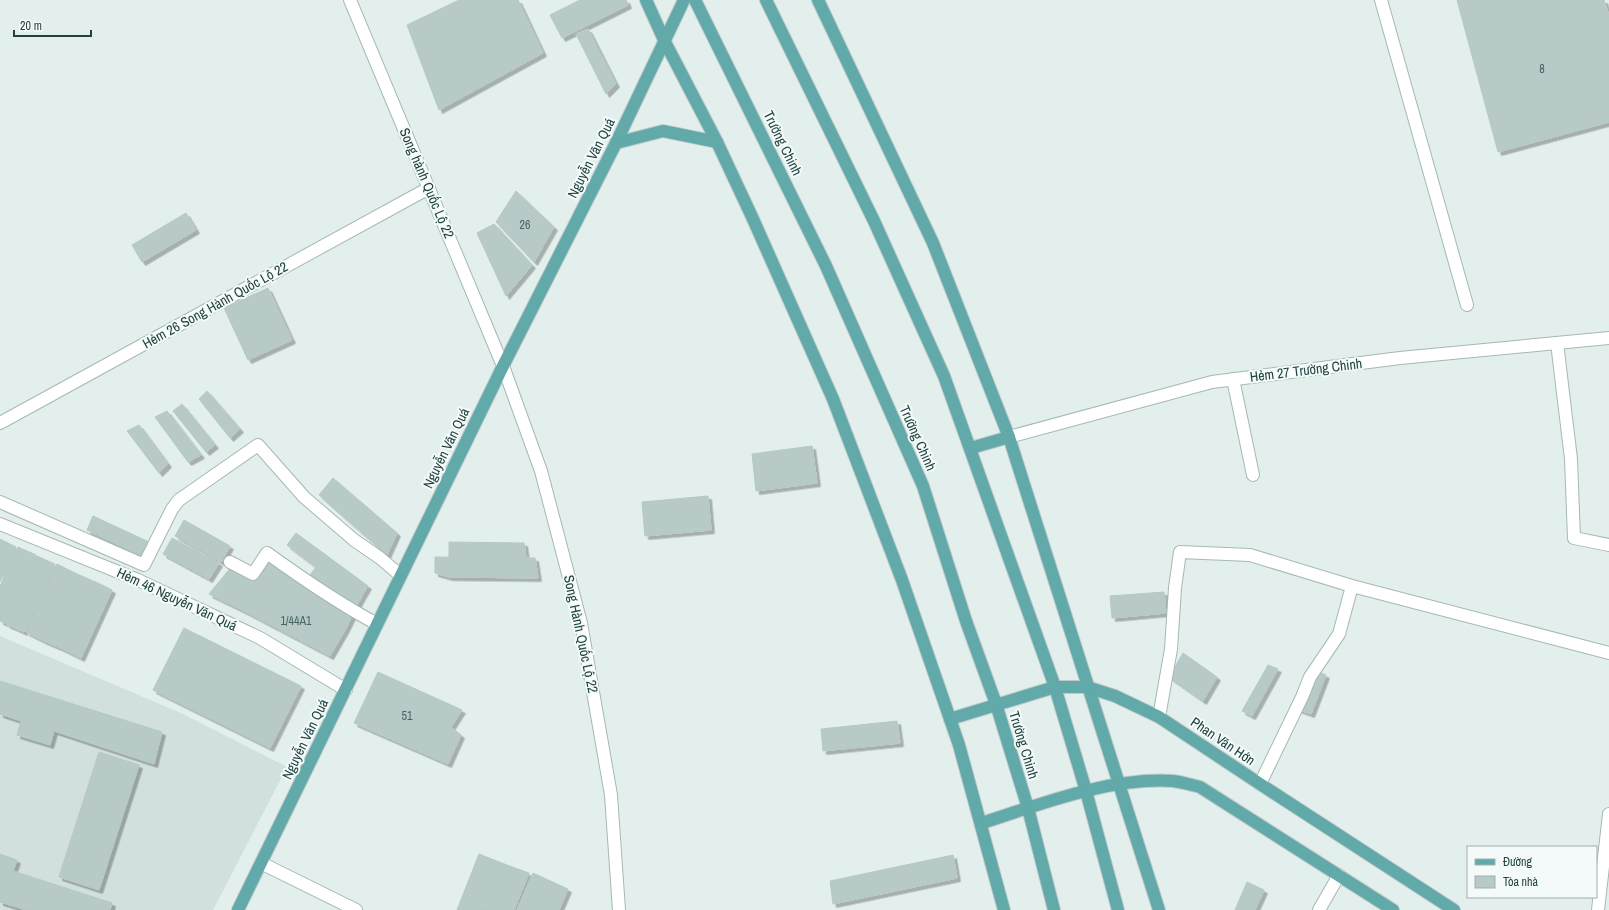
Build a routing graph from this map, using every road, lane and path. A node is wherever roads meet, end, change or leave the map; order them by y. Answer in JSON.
{"nodes":[{"id":1,"x":350,"y":0,"type":"edge"},
{"id":2,"x":646,"y":0,"type":"edge"},
{"id":3,"x":684,"y":0,"type":"edge"},
{"id":4,"x":695,"y":0,"type":"edge"},
{"id":5,"x":766,"y":0,"type":"edge"},
{"id":6,"x":818,"y":0,"type":"edge"},
{"id":7,"x":1382,"y":0,"type":"edge"},
{"id":8,"x":665,"y":42,"type":"junction"},
{"id":9,"x":716,"y":142,"type":"junction"},
{"id":10,"x":616,"y":143,"type":"junction"},
{"id":11,"x":430,"y":188,"type":"junction"},
{"id":12,"x":1466,"y":305,"type":"dead end"},
{"id":13,"x":1609,"y":338,"type":"edge"},
{"id":14,"x":1557,"y":343,"type":"junction"},
{"id":15,"x":503,"y":366,"type":"junction"},
{"id":16,"x":1233,"y":379,"type":"junction"},
{"id":17,"x":0,"y":423,"type":"edge"},
{"id":18,"x":1009,"y":437,"type":"junction"},
{"id":19,"x":971,"y":448,"type":"junction"},
{"id":20,"x":1253,"y":475,"type":"dead end"},
{"id":21,"x":0,"y":502,"type":"edge"},
{"id":22,"x":0,"y":524,"type":"edge"},
{"id":23,"x":1609,"y":545,"type":"edge"},
{"id":24,"x":230,"y":562,"type":"dead end"},
{"id":25,"x":400,"y":575,"type":"junction"},
{"id":26,"x":1352,"y":586,"type":"junction"},
{"id":27,"x":377,"y":624,"type":"junction"},
{"id":28,"x":1609,"y":653,"type":"edge"},
{"id":29,"x":1055,"y":687,"type":"junction"},
{"id":30,"x":1087,"y":687,"type":"junction"},
{"id":31,"x":346,"y":690,"type":"junction"},
{"id":32,"x":996,"y":704,"type":"junction"},
{"id":33,"x":1159,"y":717,"type":"junction"},
{"id":34,"x":950,"y":719,"type":"junction"},
{"id":35,"x":1119,"y":784,"type":"junction"},
{"id":36,"x":1260,"y":784,"type":"junction"},
{"id":37,"x":1086,"y":791,"type":"junction"},
{"id":38,"x":1028,"y":808,"type":"junction"},
{"id":39,"x":1609,"y":814,"type":"edge"},
{"id":40,"x":982,"y":823,"type":"junction"},
{"id":41,"x":261,"y":863,"type":"junction"},
{"id":42,"x":1339,"y":875,"type":"junction"},
{"id":43,"x":238,"y":910,"type":"edge"},
{"id":44,"x":356,"y":910,"type":"edge"},
{"id":45,"x":619,"y":910,"type":"edge"},
{"id":46,"x":1004,"y":910,"type":"edge"},
{"id":47,"x":1054,"y":910,"type":"edge"},
{"id":48,"x":1118,"y":910,"type":"edge"},
{"id":49,"x":1159,"y":910,"type":"edge"},
{"id":50,"x":1319,"y":910,"type":"edge"},
{"id":51,"x":1393,"y":910,"type":"edge"},
{"id":52,"x":1454,"y":910,"type":"edge"},
{"id":53,"x":1598,"y":910,"type":"edge"}],
"edges":[{"from":1,"to":11,"type":"street","name":"Song hành Quốc Lộ 22"},
{"from":2,"to":8,"type":"main road"},
{"from":3,"to":8,"type":"main road","name":"Nguyễn Văn Quá"},
{"from":4,"to":32,"type":"main road","name":"Trường Chinh"},
{"from":5,"to":19,"type":"main road"},
{"from":6,"to":18,"type":"main road"},
{"from":7,"to":12,"type":"street"},
{"from":8,"to":9,"type":"main road"},
{"from":8,"to":10,"type":"main road","name":"Nguyễn Văn Quá"},
{"from":9,"to":10,"type":"main road"},
{"from":9,"to":34,"type":"main road"},
{"from":10,"to":15,"type":"main road","name":"Nguyễn Văn Quá"},
{"from":11,"to":15,"type":"street","name":"Song hành Quốc Lộ 22"},
{"from":11,"to":17,"type":"street","name":"Hẻm 26 Song Hành Quốc Lộ 22"},
{"from":13,"to":14,"type":"street","name":"Hẻm 27 Trường Chinh"},
{"from":14,"to":16,"type":"street","name":"Hẻm 27 Trường Chinh"},
{"from":14,"to":23,"type":"street"},
{"from":15,"to":25,"type":"main road","name":"Nguyễn Văn Quá"},
{"from":15,"to":45,"type":"street","name":"Song Hành Quốc Lộ 22"},
{"from":16,"to":18,"type":"street","name":"Hẻm 27 Trường Chinh"},
{"from":16,"to":20,"type":"street"},
{"from":18,"to":19,"type":"main road"},
{"from":18,"to":30,"type":"main road"},
{"from":19,"to":29,"type":"main road"},
{"from":21,"to":25,"type":"street"},
{"from":22,"to":31,"type":"street","name":"Hẻm 46 Nguyễn Văn Quá"},
{"from":24,"to":27,"type":"street"},
{"from":25,"to":27,"type":"main road","name":"Nguyễn Văn Quá"},
{"from":26,"to":28,"type":"street"},
{"from":26,"to":33,"type":"street"},
{"from":26,"to":36,"type":"street"},
{"from":27,"to":31,"type":"main road","name":"Nguyễn Văn Quá"},
{"from":29,"to":30,"type":"main road","name":"Phan Văn Hớn"},
{"from":29,"to":32,"type":"main road","name":"Phan Văn Hớn"},
{"from":29,"to":37,"type":"main road"},
{"from":30,"to":33,"type":"main road","name":"Phan Văn Hớn"},
{"from":30,"to":35,"type":"main road"},
{"from":31,"to":41,"type":"main road","name":"Nguyễn Văn Quá"},
{"from":32,"to":34,"type":"main road","name":"Phan Văn Hớn"},
{"from":32,"to":38,"type":"main road","name":"Trường Chinh"},
{"from":33,"to":36,"type":"main road","name":"Phan Văn Hớn"},
{"from":34,"to":40,"type":"main road"},
{"from":35,"to":37,"type":"main road"},
{"from":35,"to":42,"type":"main road"},
{"from":35,"to":49,"type":"main road"},
{"from":36,"to":52,"type":"main road","name":"Phan Văn Hớn"},
{"from":37,"to":38,"type":"main road"},
{"from":37,"to":48,"type":"main road"},
{"from":38,"to":40,"type":"main road"},
{"from":38,"to":47,"type":"main road","name":"Trường Chinh"},
{"from":39,"to":53,"type":"street"},
{"from":40,"to":46,"type":"main road"},
{"from":41,"to":43,"type":"main road","name":"Nguyễn Văn Quá"},
{"from":41,"to":44,"type":"street"},
{"from":42,"to":50,"type":"street"},
{"from":42,"to":51,"type":"main road"}]}
